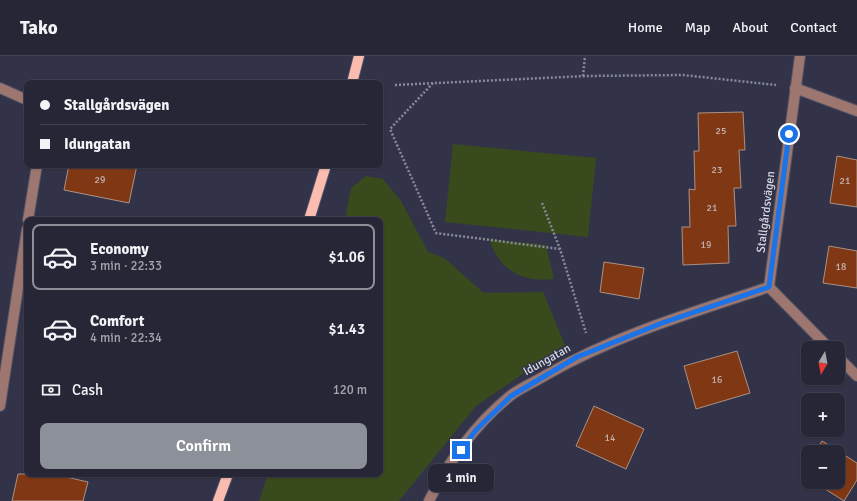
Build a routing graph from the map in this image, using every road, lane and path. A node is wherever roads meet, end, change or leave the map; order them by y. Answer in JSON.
{"nodes":[{"id":1,"x":359,"y":56,"type":"edge"},
{"id":2,"x":585,"y":56,"type":"edge"},
{"id":3,"x":800,"y":56,"type":"edge"},
{"id":4,"x":583,"y":76,"type":"junction"},
{"id":5,"x":353,"y":80,"type":"edge"},
{"id":6,"x":434,"y":83,"type":"junction"},
{"id":7,"x":395,"y":85,"type":"dead end"},
{"id":8,"x":0,"y":88,"type":"edge"},
{"id":9,"x":795,"y":88,"type":"junction"},
{"id":10,"x":24,"y":99,"type":"edge"},
{"id":11,"x":857,"y":111,"type":"edge"},
{"id":12,"x":37,"y":168,"type":"edge"},
{"id":13,"x":325,"y":168,"type":"edge"},
{"id":14,"x":542,"y":203,"type":"dead end"},
{"id":15,"x":28,"y":217,"type":"edge"},
{"id":16,"x":310,"y":217,"type":"edge"},
{"id":17,"x":24,"y":249,"type":"edge"},
{"id":18,"x":560,"y":249,"type":"junction"},
{"id":19,"x":769,"y":287,"type":"junction"},
{"id":20,"x":822,"y":341,"type":"edge"},
{"id":21,"x":592,"y":351,"type":"junction"},
{"id":22,"x":845,"y":364,"type":"edge"},
{"id":23,"x":857,"y":376,"type":"edge"},
{"id":24,"x":0,"y":406,"type":"edge"},
{"id":25,"x":227,"y":477,"type":"edge"},
{"id":26,"x":218,"y":501,"type":"edge"},
{"id":27,"x":429,"y":501,"type":"edge"}],
"edges":[{"from":1,"to":5,"type":"main road"},
{"from":2,"to":4,"type":"path"},
{"from":3,"to":9,"type":"street","name":"Stallgårdsvägen"},
{"from":4,"to":6,"type":"path"},
{"from":4,"to":9,"type":"path"},
{"from":6,"to":7,"type":"path"},
{"from":6,"to":18,"type":"path"},
{"from":8,"to":10,"type":"street"},
{"from":9,"to":11,"type":"street"},
{"from":9,"to":19,"type":"street","name":"Stallgårdsvägen"},
{"from":12,"to":15,"type":"street"},
{"from":13,"to":16,"type":"main road"},
{"from":14,"to":18,"type":"path"},
{"from":17,"to":24,"type":"street"},
{"from":18,"to":21,"type":"path"},
{"from":19,"to":20,"type":"street"},
{"from":19,"to":21,"type":"street","name":"Idungatan"},
{"from":21,"to":27,"type":"street","name":"Idungatan"},
{"from":22,"to":23,"type":"street"},
{"from":25,"to":26,"type":"main road"}]}
